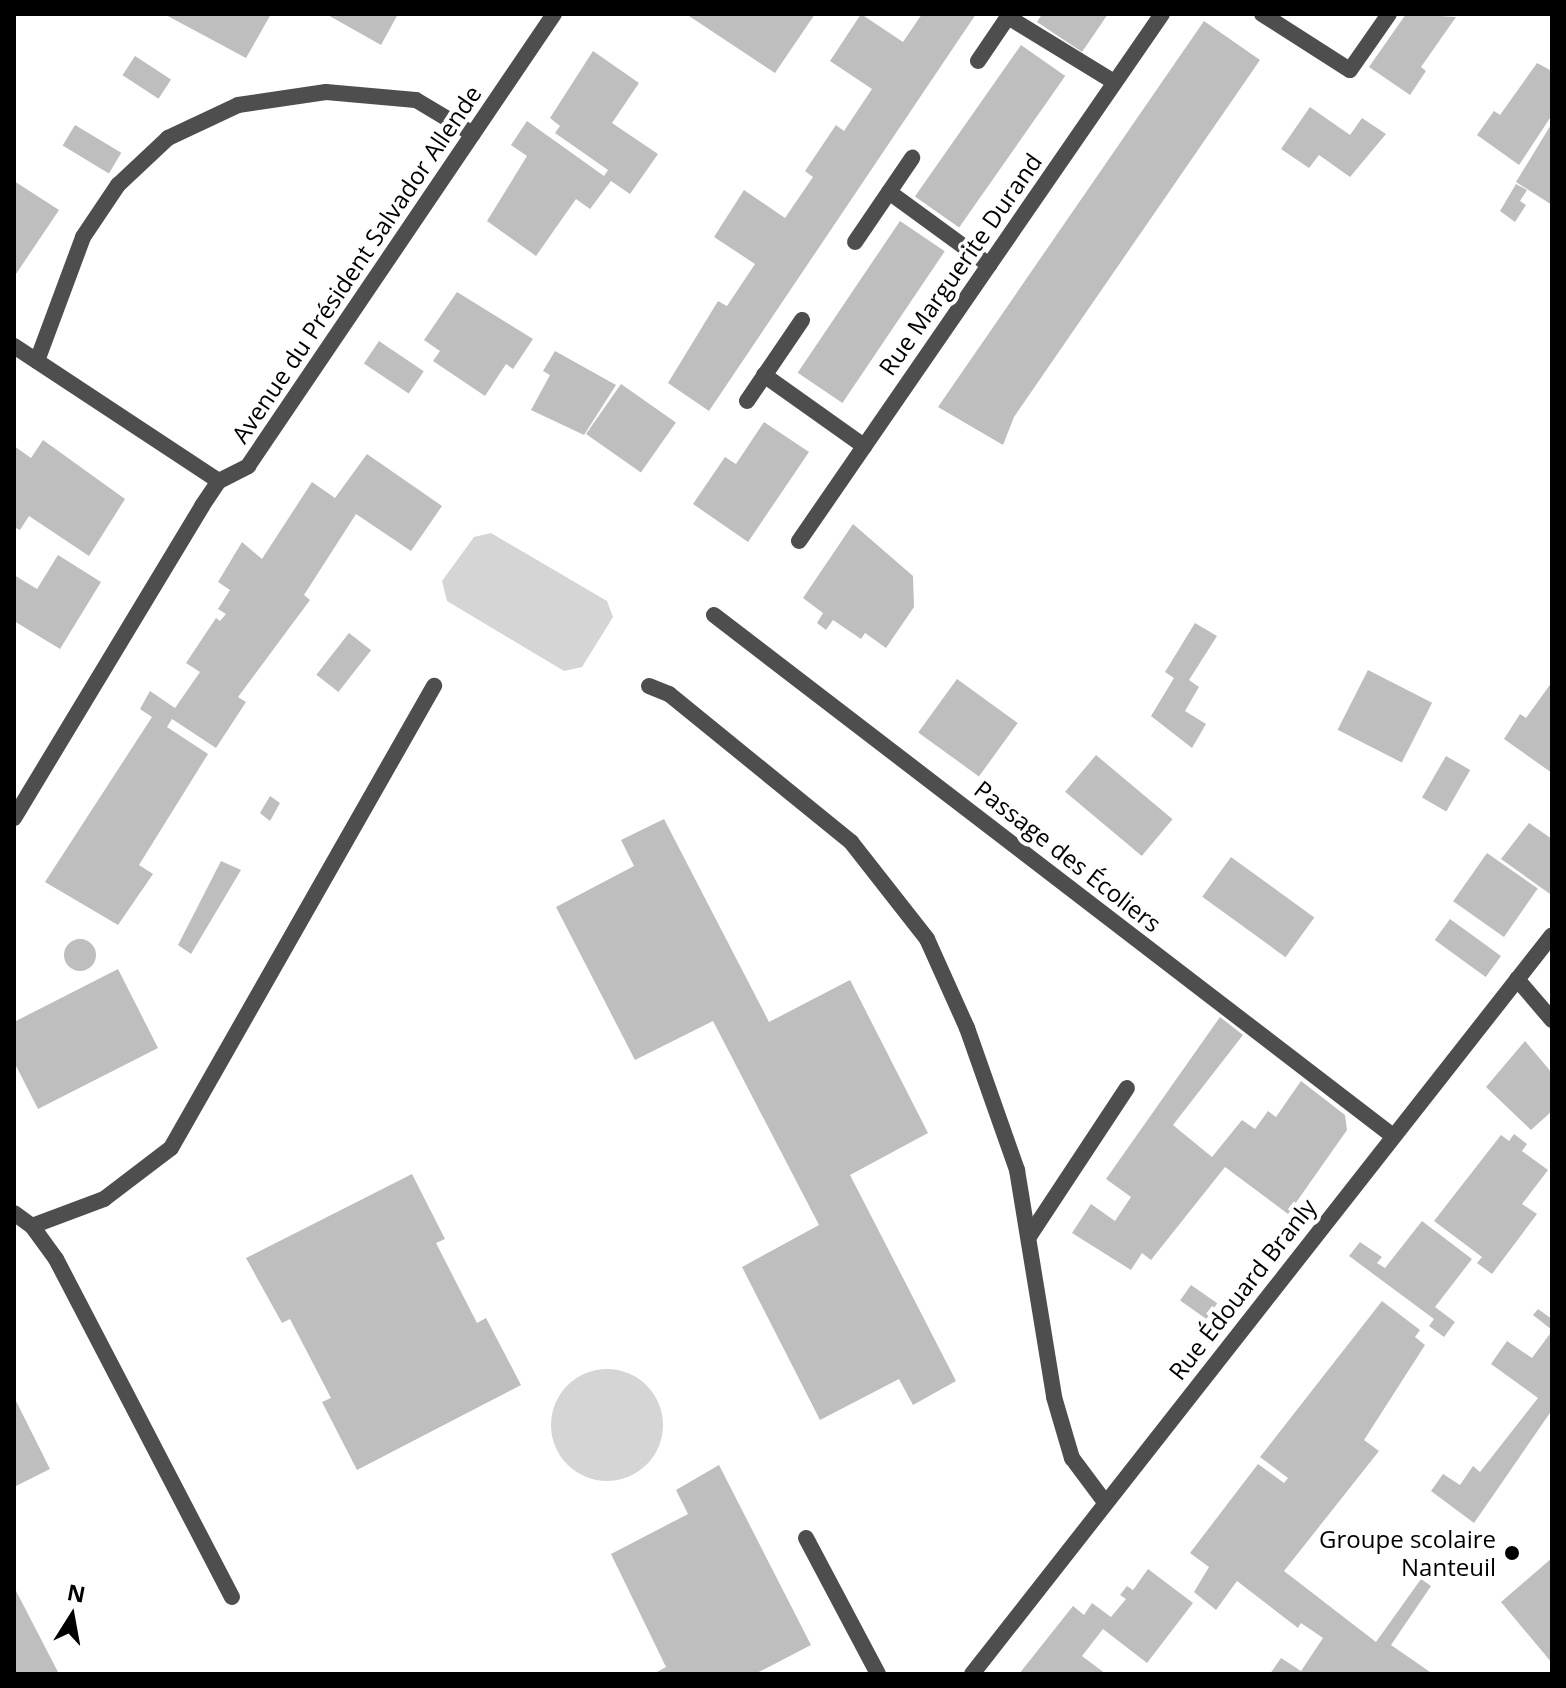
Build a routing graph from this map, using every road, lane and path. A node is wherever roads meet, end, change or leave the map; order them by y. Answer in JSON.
{"nodes":[{"id":1,"x":554,"y":14,"type":"edge"},
{"id":2,"x":1162,"y":14,"type":"edge"},
{"id":3,"x":1262,"y":14,"type":"edge"},
{"id":4,"x":1389,"y":14,"type":"edge"},
{"id":5,"x":1009,"y":16,"type":"edge"},
{"id":6,"x":978,"y":61,"type":"dead end"},
{"id":7,"x":1114,"y":82,"type":"junction"},
{"id":8,"x":473,"y":134,"type":"junction"},
{"id":9,"x":912,"y":158,"type":"dead end"},
{"id":10,"x":889,"y":192,"type":"junction"},
{"id":11,"x":855,"y":242,"type":"dead end"},
{"id":12,"x":989,"y":265,"type":"junction"},
{"id":13,"x":802,"y":320,"type":"dead end"},
{"id":14,"x":14,"y":346,"type":"edge"},
{"id":15,"x":37,"y":361,"type":"junction"},
{"id":16,"x":764,"y":375,"type":"junction"},
{"id":17,"x":747,"y":401,"type":"dead end"},
{"id":18,"x":864,"y":446,"type":"junction"},
{"id":19,"x":219,"y":481,"type":"junction"},
{"id":20,"x":799,"y":541,"type":"dead end"},
{"id":21,"x":714,"y":615,"type":"dead end"},
{"id":22,"x":434,"y":686,"type":"dead end"},
{"id":23,"x":649,"y":686,"type":"dead end"},
{"id":24,"x":14,"y":818,"type":"edge"},
{"id":25,"x":1552,"y":935,"type":"edge"},
{"id":26,"x":1517,"y":979,"type":"junction"},
{"id":27,"x":1552,"y":1020,"type":"edge"},
{"id":28,"x":1127,"y":1088,"type":"dead end"},
{"id":29,"x":1393,"y":1136,"type":"junction"},
{"id":30,"x":14,"y":1213,"type":"edge"},
{"id":31,"x":32,"y":1226,"type":"junction"},
{"id":32,"x":1030,"y":1235,"type":"junction"},
{"id":33,"x":1104,"y":1501,"type":"junction"},
{"id":34,"x":806,"y":1538,"type":"dead end"},
{"id":35,"x":232,"y":1597,"type":"dead end"},
{"id":36,"x":878,"y":1674,"type":"edge"},
{"id":37,"x":972,"y":1674,"type":"edge"}],
"edges":[{"from":1,"to":8,"type":"street","name":"Avenue du Président Salvador Allende"},
{"from":2,"to":7,"type":"street","name":"Rue Marguerite Durand"},
{"from":3,"to":4,"type":"street"},
{"from":5,"to":6,"type":"street"},
{"from":5,"to":7,"type":"street"},
{"from":7,"to":12,"type":"street","name":"Rue Marguerite Durand"},
{"from":8,"to":15,"type":"street"},
{"from":8,"to":19,"type":"street","name":"Avenue du Président Salvador Allende"},
{"from":9,"to":10,"type":"street"},
{"from":10,"to":11,"type":"street"},
{"from":10,"to":12,"type":"street"},
{"from":12,"to":18,"type":"street","name":"Rue Marguerite Durand"},
{"from":13,"to":16,"type":"street"},
{"from":14,"to":15,"type":"street"},
{"from":15,"to":19,"type":"street"},
{"from":16,"to":17,"type":"street"},
{"from":16,"to":18,"type":"street"},
{"from":18,"to":20,"type":"street","name":"Rue Marguerite Durand"},
{"from":19,"to":24,"type":"street","name":"Avenue du Président Salvador Allende"},
{"from":21,"to":29,"type":"street","name":"Passage des Écoliers"},
{"from":22,"to":31,"type":"street"},
{"from":23,"to":32,"type":"street"},
{"from":25,"to":26,"type":"street","name":"Rue Édouard Branly"},
{"from":26,"to":27,"type":"street"},
{"from":26,"to":29,"type":"street","name":"Rue Édouard Branly"},
{"from":28,"to":32,"type":"street"},
{"from":29,"to":33,"type":"street","name":"Rue Édouard Branly"},
{"from":30,"to":31,"type":"street"},
{"from":31,"to":35,"type":"street"},
{"from":32,"to":33,"type":"street"},
{"from":33,"to":37,"type":"street","name":"Rue Édouard Branly"},
{"from":34,"to":36,"type":"street"}]}
